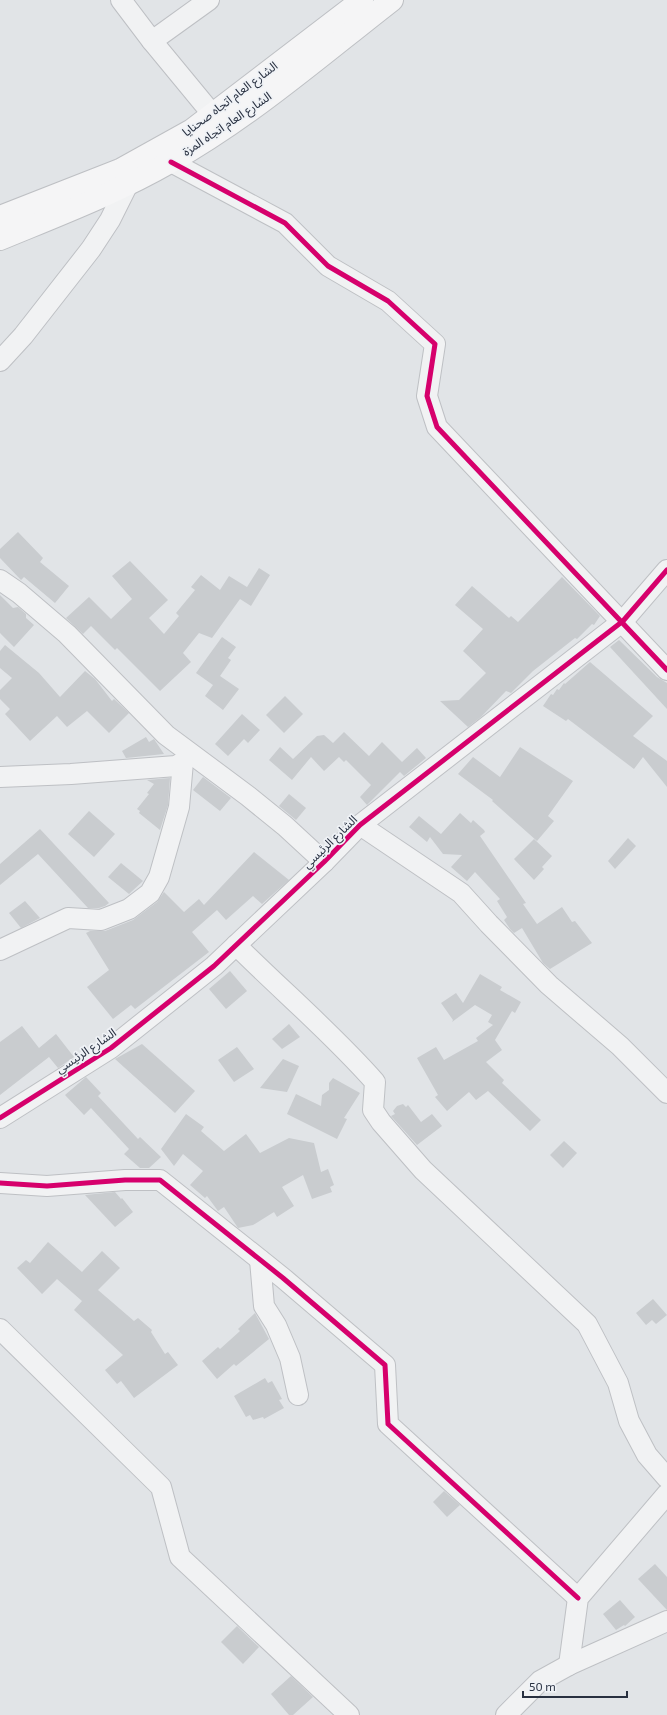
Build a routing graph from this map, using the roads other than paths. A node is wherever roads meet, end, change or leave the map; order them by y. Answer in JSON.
{"nodes":[{"id":1,"x":121,"y":0,"type":"edge"},
{"id":2,"x":209,"y":0,"type":"edge"},
{"id":3,"x":362,"y":0,"type":"edge"},
{"id":4,"x":392,"y":0,"type":"edge"},
{"id":5,"x":152,"y":41,"type":"junction"},
{"id":6,"x":213,"y":114,"type":"junction"},
{"id":7,"x":171,"y":162,"type":"junction"},
{"id":8,"x":124,"y":177,"type":"junction"},
{"id":9,"x":0,"y":217,"type":"edge"},
{"id":10,"x":0,"y":239,"type":"edge"},
{"id":11,"x":0,"y":361,"type":"edge"},
{"id":12,"x":667,"y":570,"type":"edge"},
{"id":13,"x":0,"y":580,"type":"edge"},
{"id":14,"x":623,"y":621,"type":"junction"},
{"id":15,"x":667,"y":670,"type":"edge"},
{"id":16,"x":187,"y":758,"type":"junction"},
{"id":17,"x":0,"y":777,"type":"edge"},
{"id":18,"x":360,"y":825,"type":"junction"},
{"id":19,"x":324,"y":862,"type":"junction"},
{"id":20,"x":236,"y":945,"type":"junction"},
{"id":21,"x":0,"y":950,"type":"edge"},
{"id":22,"x":667,"y":1093,"type":"edge"},
{"id":23,"x":0,"y":1118,"type":"edge"},
{"id":24,"x":0,"y":1183,"type":"edge"},
{"id":25,"x":260,"y":1260,"type":"junction"},
{"id":26,"x":0,"y":1329,"type":"edge"},
{"id":27,"x":298,"y":1395,"type":"dead end"},
{"id":28,"x":667,"y":1478,"type":"edge"},
{"id":29,"x":667,"y":1494,"type":"edge"},
{"id":30,"x":578,"y":1598,"type":"junction"},
{"id":31,"x":664,"y":1625,"type":"edge"},
{"id":32,"x":569,"y":1665,"type":"junction"},
{"id":33,"x":349,"y":1715,"type":"edge"},
{"id":34,"x":506,"y":1715,"type":"edge"}],
"edges":[{"from":1,"to":5,"type":"street"},
{"from":2,"to":5,"type":"street"},
{"from":3,"to":6,"type":"main road","name":"الشارع العام اتجاه صحنايا"},
{"from":4,"to":7,"type":"main road","name":"الشارع العام اتجاه المزة"},
{"from":5,"to":6,"type":"street"},
{"from":6,"to":8,"type":"main road","name":"الشارع العام اتجاه صحنايا"},
{"from":7,"to":8,"type":"main road","name":"الشارع العام اتجاه المزة"},
{"from":7,"to":14,"type":"street"},
{"from":8,"to":9,"type":"main road","name":"الشارع العام اتجاه صحنايا"},
{"from":8,"to":10,"type":"main road","name":"الشارع العام اتجاه المزة"},
{"from":8,"to":11,"type":"street"},
{"from":12,"to":14,"type":"street","name":"الشارع الرئيسي"},
{"from":13,"to":16,"type":"street"},
{"from":14,"to":15,"type":"street"},
{"from":14,"to":18,"type":"street","name":"الشارع الرئيسي"},
{"from":16,"to":17,"type":"street"},
{"from":16,"to":19,"type":"street"},
{"from":16,"to":21,"type":"street"},
{"from":18,"to":19,"type":"street","name":"الشارع الرئيسي"},
{"from":18,"to":22,"type":"street"},
{"from":19,"to":20,"type":"street","name":"الشارع الرئيسي"},
{"from":20,"to":23,"type":"street","name":"الشارع الرئيسي"},
{"from":20,"to":28,"type":"street"},
{"from":24,"to":25,"type":"street"},
{"from":25,"to":27,"type":"street"},
{"from":25,"to":30,"type":"street"},
{"from":26,"to":33,"type":"street"},
{"from":29,"to":30,"type":"street"},
{"from":30,"to":32,"type":"street"},
{"from":31,"to":32,"type":"street"},
{"from":32,"to":34,"type":"street"}]}
